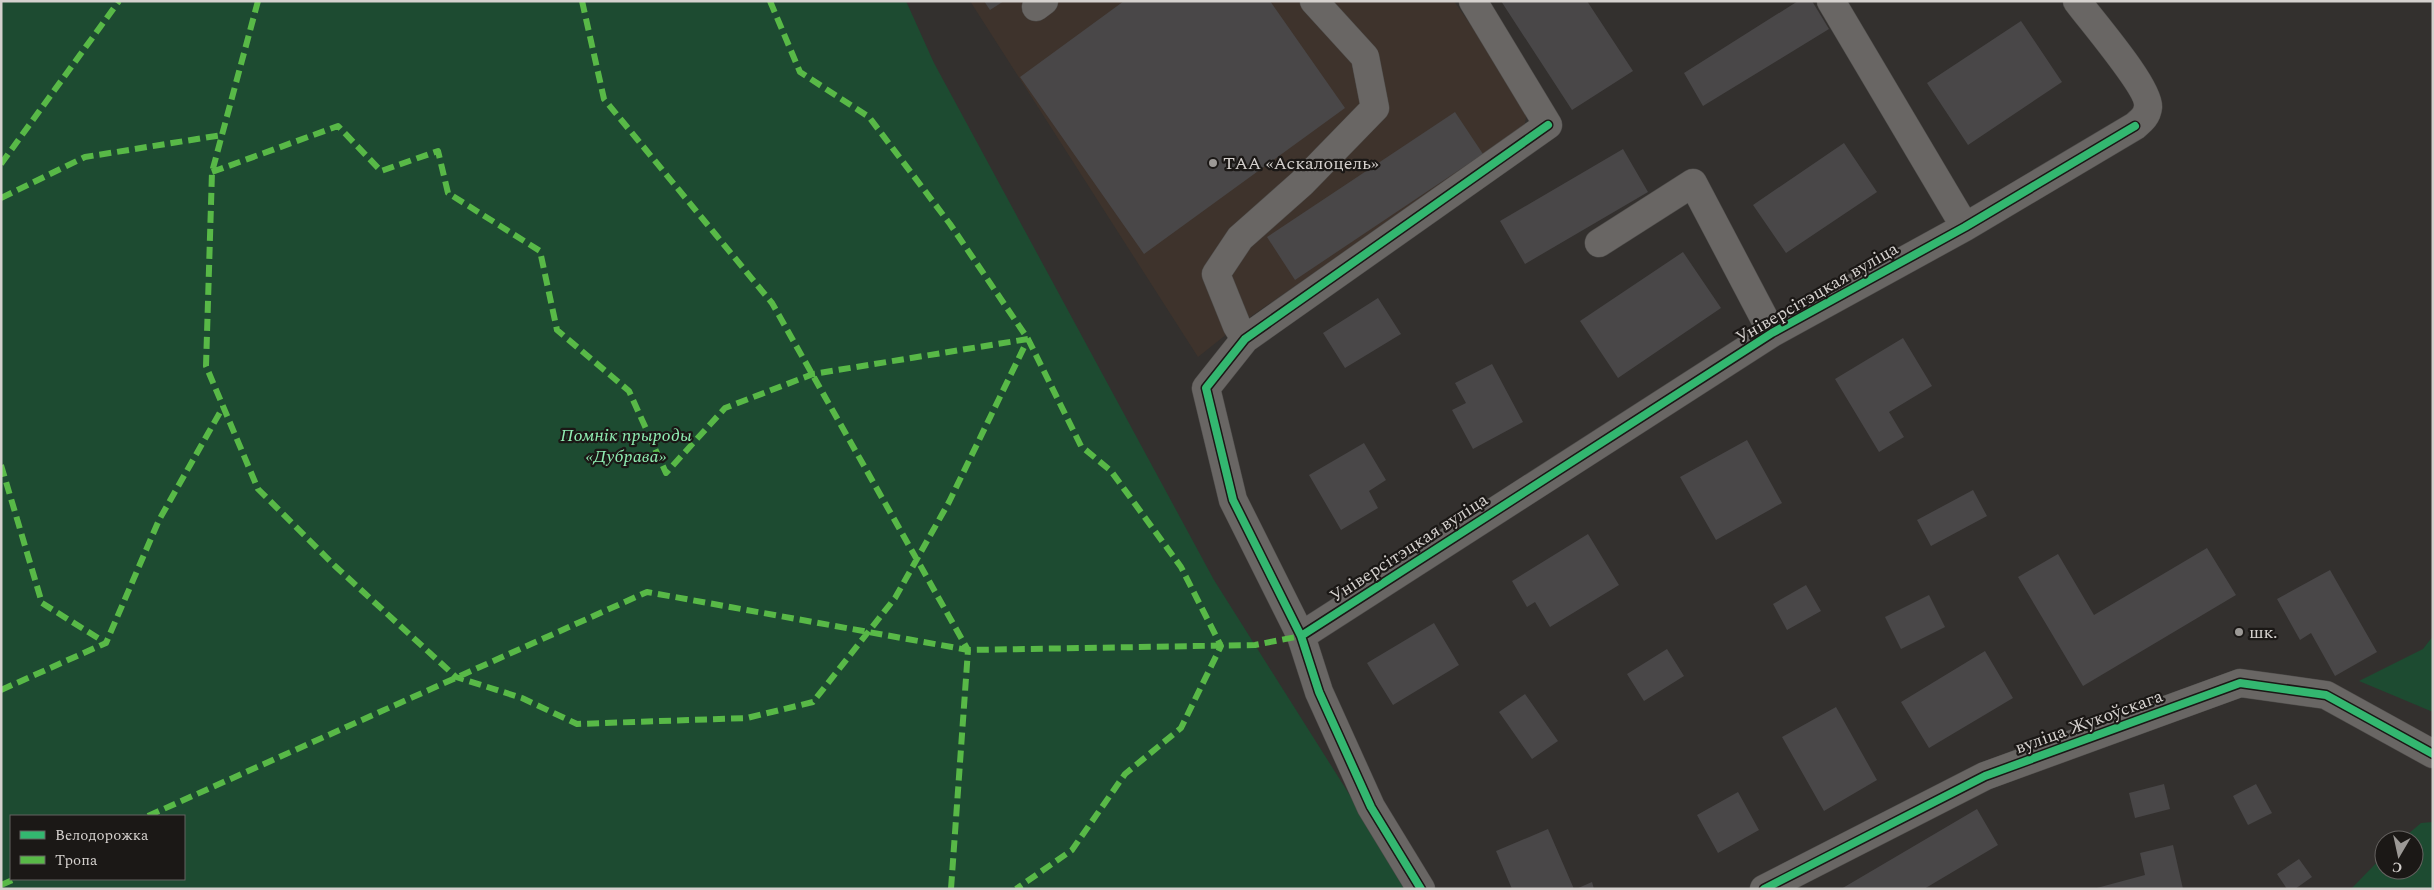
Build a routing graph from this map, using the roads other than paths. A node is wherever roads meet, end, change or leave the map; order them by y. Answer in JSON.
{"nodes":[{"id":1,"x":1314,"y":1,"type":"edge"},
{"id":2,"x":1473,"y":1,"type":"edge"},
{"id":3,"x":1831,"y":1,"type":"edge"},
{"id":4,"x":2077,"y":1,"type":"edge"},
{"id":5,"x":1964,"y":228,"type":"junction"},
{"id":6,"x":1599,"y":242,"type":"dead end"},
{"id":7,"x":1772,"y":333,"type":"junction"},
{"id":8,"x":1245,"y":339,"type":"junction"},
{"id":9,"x":1301,"y":636,"type":"junction"},
{"id":10,"x":2433,"y":754,"type":"edge"},
{"id":11,"x":1421,"y":889,"type":"edge"},
{"id":12,"x":1764,"y":889,"type":"edge"}],
"edges":[{"from":1,"to":8,"type":"street"},
{"from":2,"to":8,"type":"street"},
{"from":3,"to":5,"type":"street"},
{"from":4,"to":5,"type":"street","name":"Універсітэцкая вуліца"},
{"from":5,"to":7,"type":"street","name":"Універсітэцкая вуліца"},
{"from":6,"to":7,"type":"street"},
{"from":7,"to":9,"type":"street","name":"Універсітэцкая вуліца"},
{"from":8,"to":9,"type":"street"},
{"from":9,"to":11,"type":"street"},
{"from":10,"to":12,"type":"street","name":"вуліца Жукоўскага"}]}
